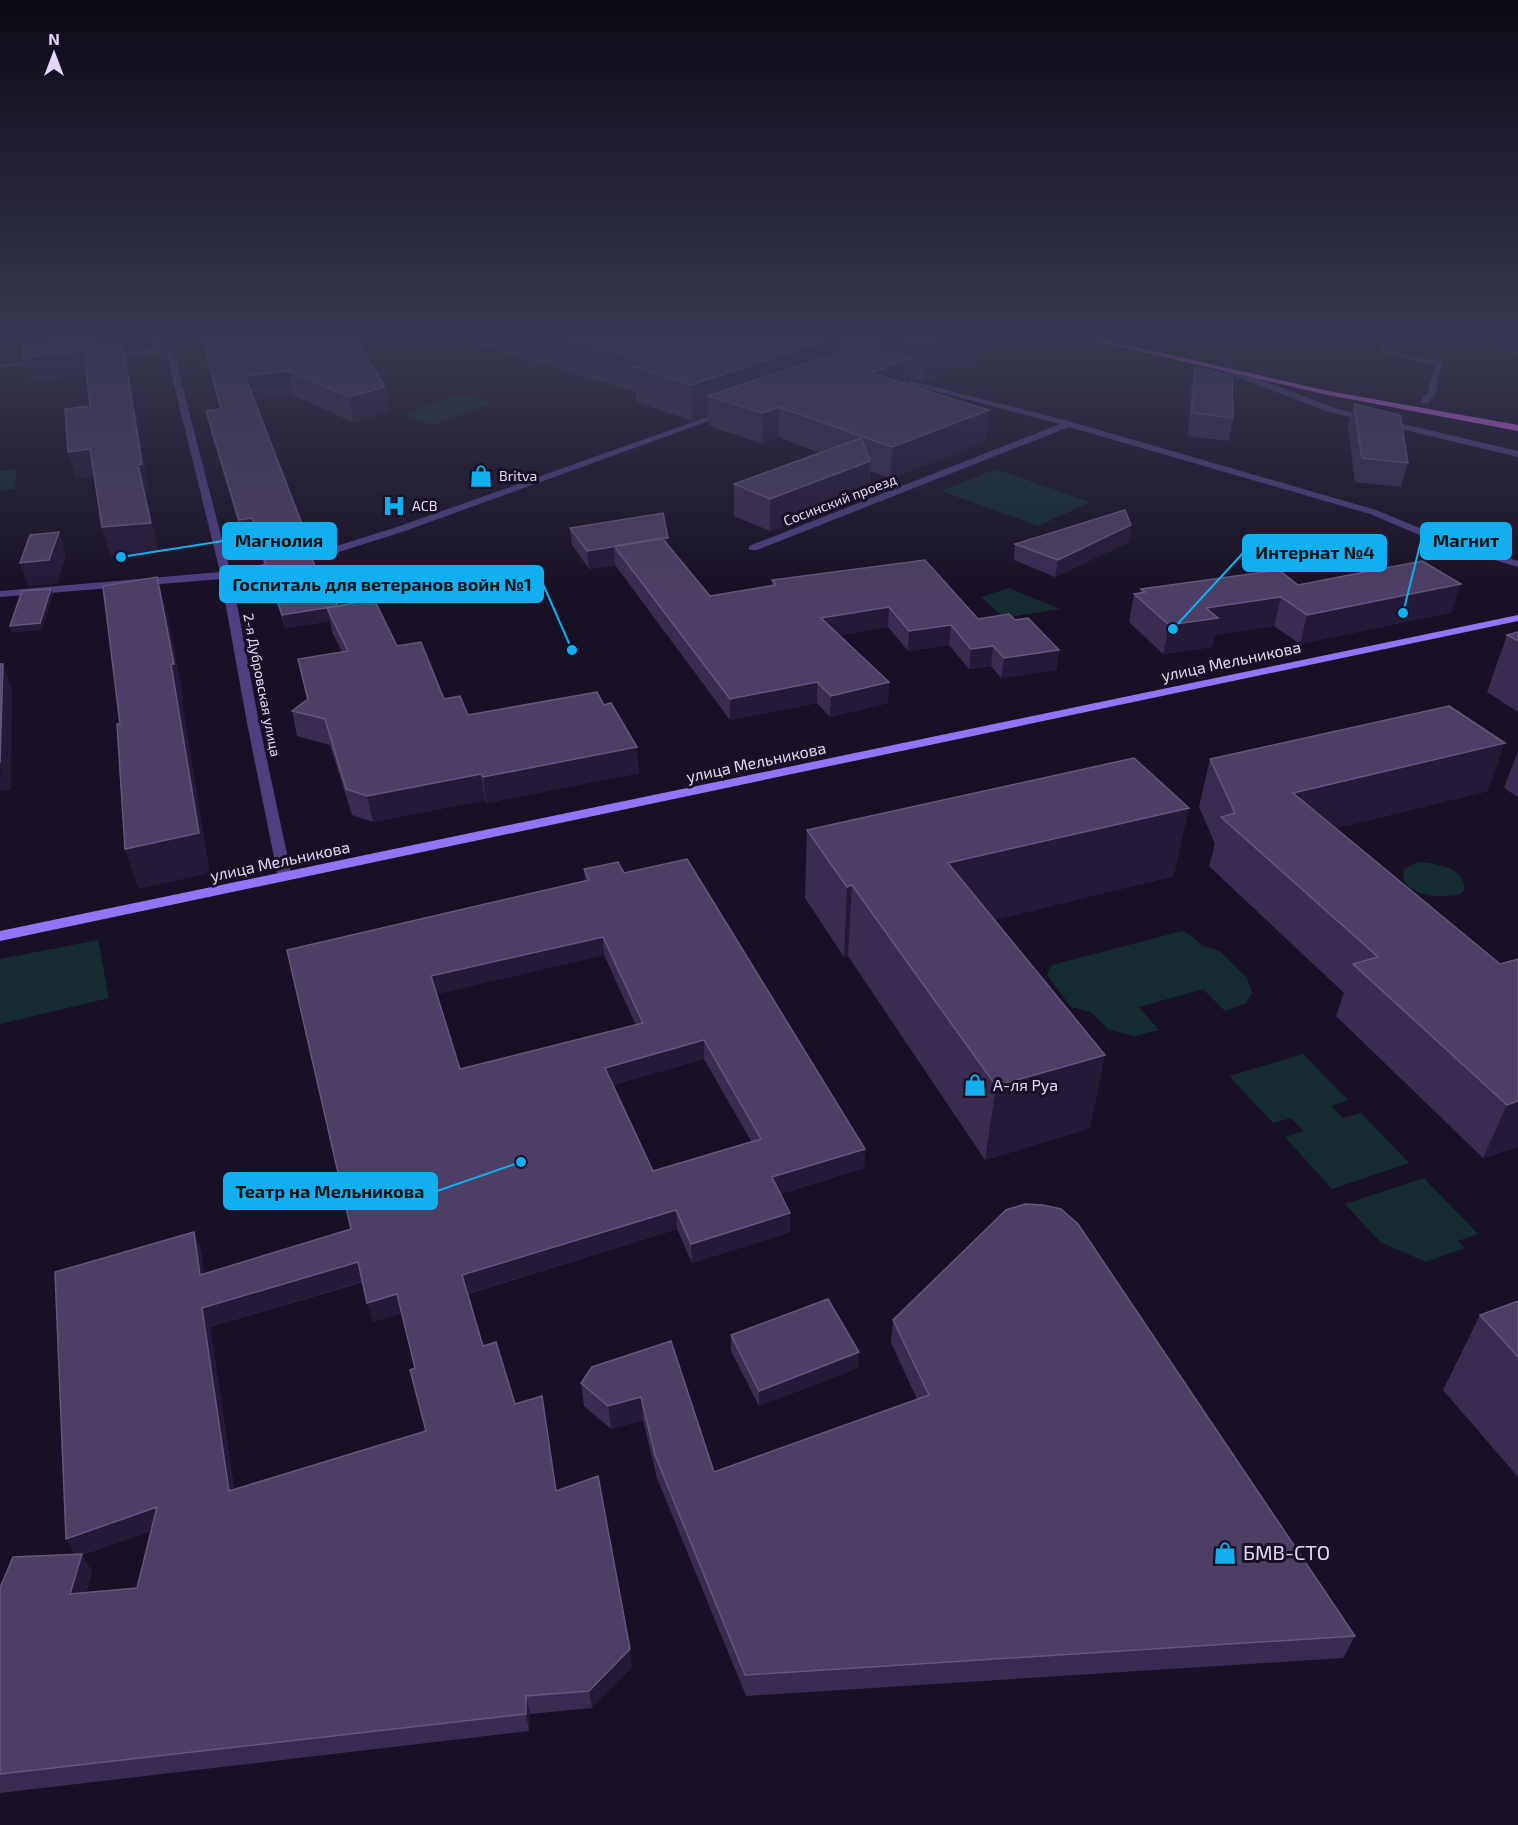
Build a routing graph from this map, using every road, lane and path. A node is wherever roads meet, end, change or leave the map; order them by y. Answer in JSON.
{"nodes":[{"id":1,"x":187,"y":419,"type":"edge"},
{"id":2,"x":711,"y":419,"type":"edge"},
{"id":3,"x":1052,"y":419,"type":"edge"},
{"id":4,"x":1371,"y":419,"type":"edge"},
{"id":5,"x":1470,"y":419,"type":"edge"},
{"id":6,"x":1070,"y":424,"type":"junction"},
{"id":7,"x":1518,"y":428,"type":"edge"},
{"id":8,"x":1518,"y":454,"type":"edge"},
{"id":9,"x":753,"y":548,"type":"dead end"},
{"id":10,"x":1518,"y":564,"type":"edge"},
{"id":11,"x":226,"y":575,"type":"junction"},
{"id":12,"x":0,"y":594,"type":"edge"},
{"id":13,"x":1518,"y":618,"type":"edge"},
{"id":14,"x":285,"y":877,"type":"junction"},
{"id":15,"x":0,"y":936,"type":"edge"}],
"edges":[{"from":1,"to":11,"type":"street","name":"2-я Дубровская улица"},
{"from":2,"to":11,"type":"street"},
{"from":3,"to":6,"type":"street"},
{"from":4,"to":8,"type":"street"},
{"from":5,"to":7,"type":"main road"},
{"from":6,"to":9,"type":"street","name":"Сосинский проезд"},
{"from":6,"to":10,"type":"street"},
{"from":11,"to":12,"type":"street"},
{"from":11,"to":14,"type":"street","name":"2-я Дубровская улица"},
{"from":13,"to":14,"type":"street","name":"улица Мельникова"},
{"from":14,"to":15,"type":"street","name":"улица Мельникова"}]}
